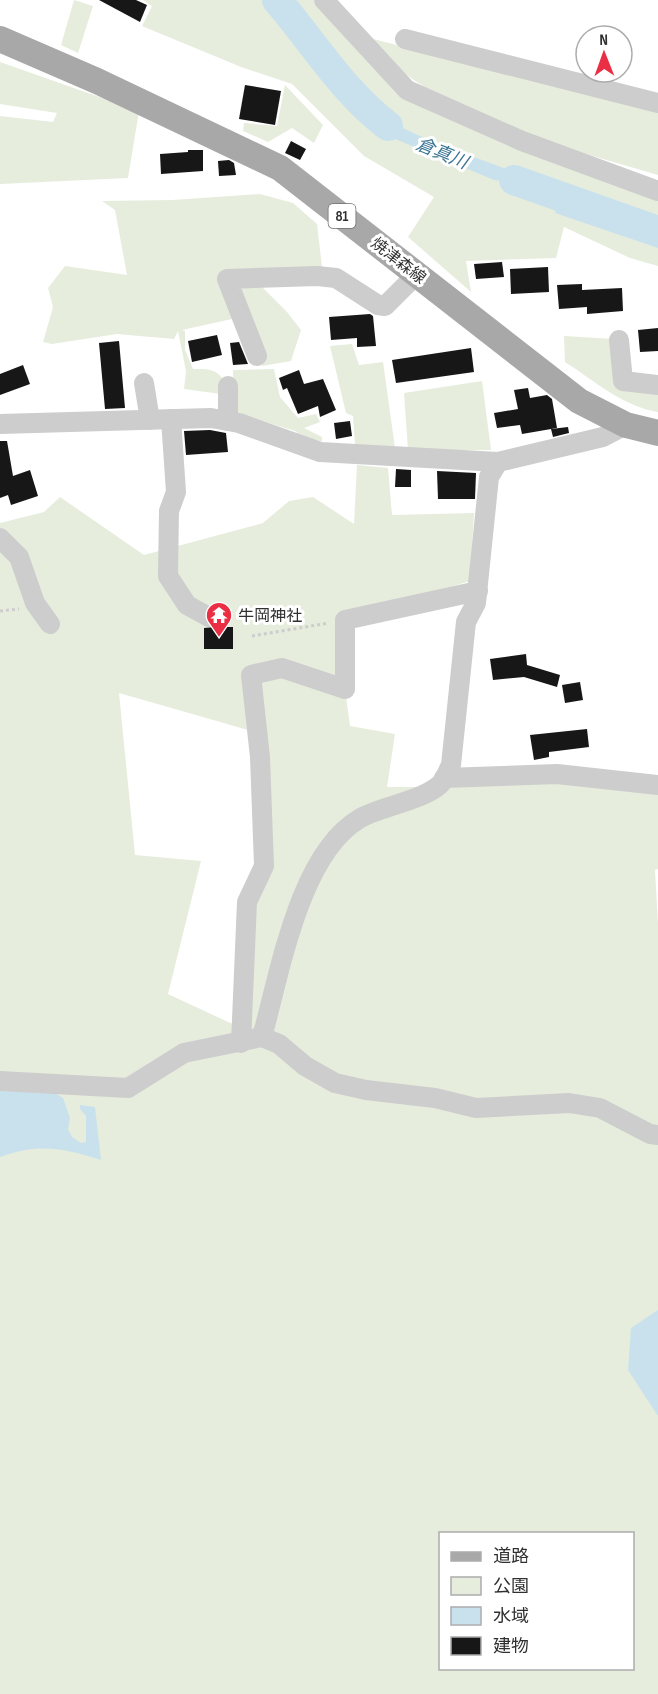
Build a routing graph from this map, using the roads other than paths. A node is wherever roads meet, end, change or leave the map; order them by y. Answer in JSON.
{"nodes":[{"id":1,"x":324,"y":0,"type":"edge"},
{"id":2,"x":0,"y":39,"type":"edge"},
{"id":3,"x":405,"y":39,"type":"dead end"},
{"id":4,"x":658,"y":103,"type":"edge"},
{"id":5,"x":658,"y":191,"type":"edge"},
{"id":6,"x":417,"y":274,"type":"junction"},
{"id":7,"x":619,"y":340,"type":"dead end"},
{"id":8,"x":257,"y":356,"type":"dead end"},
{"id":9,"x":144,"y":383,"type":"dead end"},
{"id":10,"x":658,"y":385,"type":"edge"},
{"id":11,"x":228,"y":386,"type":"dead end"},
{"id":12,"x":171,"y":419,"type":"junction"},
{"id":13,"x":150,"y":420,"type":"junction"},
{"id":14,"x":228,"y":421,"type":"junction"},
{"id":15,"x":0,"y":424,"type":"edge"},
{"id":16,"x":626,"y":425,"type":"junction"},
{"id":17,"x":658,"y":433,"type":"edge"},
{"id":18,"x":498,"y":462,"type":"junction"},
{"id":19,"x":0,"y":538,"type":"edge"},
{"id":20,"x":478,"y":591,"type":"junction"},
{"id":21,"x":209,"y":617,"type":"dead end"},
{"id":22,"x":50,"y":624,"type":"dead end"},
{"id":23,"x":444,"y":778,"type":"junction"},
{"id":24,"x":658,"y":785,"type":"edge"},
{"id":25,"x":262,"y":1037,"type":"junction"},
{"id":26,"x":241,"y":1043,"type":"junction"},
{"id":27,"x":0,"y":1081,"type":"edge"},
{"id":28,"x":658,"y":1135,"type":"edge"}],
"edges":[{"from":1,"to":5,"type":"street"},
{"from":2,"to":6,"type":"main road","name":"焼津森線","number":"81"},
{"from":3,"to":4,"type":"street"},
{"from":6,"to":8,"type":"street"},
{"from":6,"to":16,"type":"main road","name":"焼津森線","number":"81"},
{"from":7,"to":10,"type":"street"},
{"from":9,"to":13,"type":"street"},
{"from":11,"to":14,"type":"street"},
{"from":12,"to":13,"type":"street"},
{"from":12,"to":14,"type":"street"},
{"from":12,"to":21,"type":"street"},
{"from":13,"to":15,"type":"street"},
{"from":14,"to":18,"type":"street"},
{"from":16,"to":17,"type":"main road","name":"焼津森線","number":"81"},
{"from":16,"to":18,"type":"street"},
{"from":18,"to":20,"type":"street"},
{"from":19,"to":22,"type":"street"},
{"from":20,"to":23,"type":"street"},
{"from":20,"to":26,"type":"street"},
{"from":23,"to":24,"type":"street"},
{"from":23,"to":25,"type":"street"},
{"from":25,"to":26,"type":"street"},
{"from":25,"to":28,"type":"street"},
{"from":26,"to":27,"type":"street"}]}
